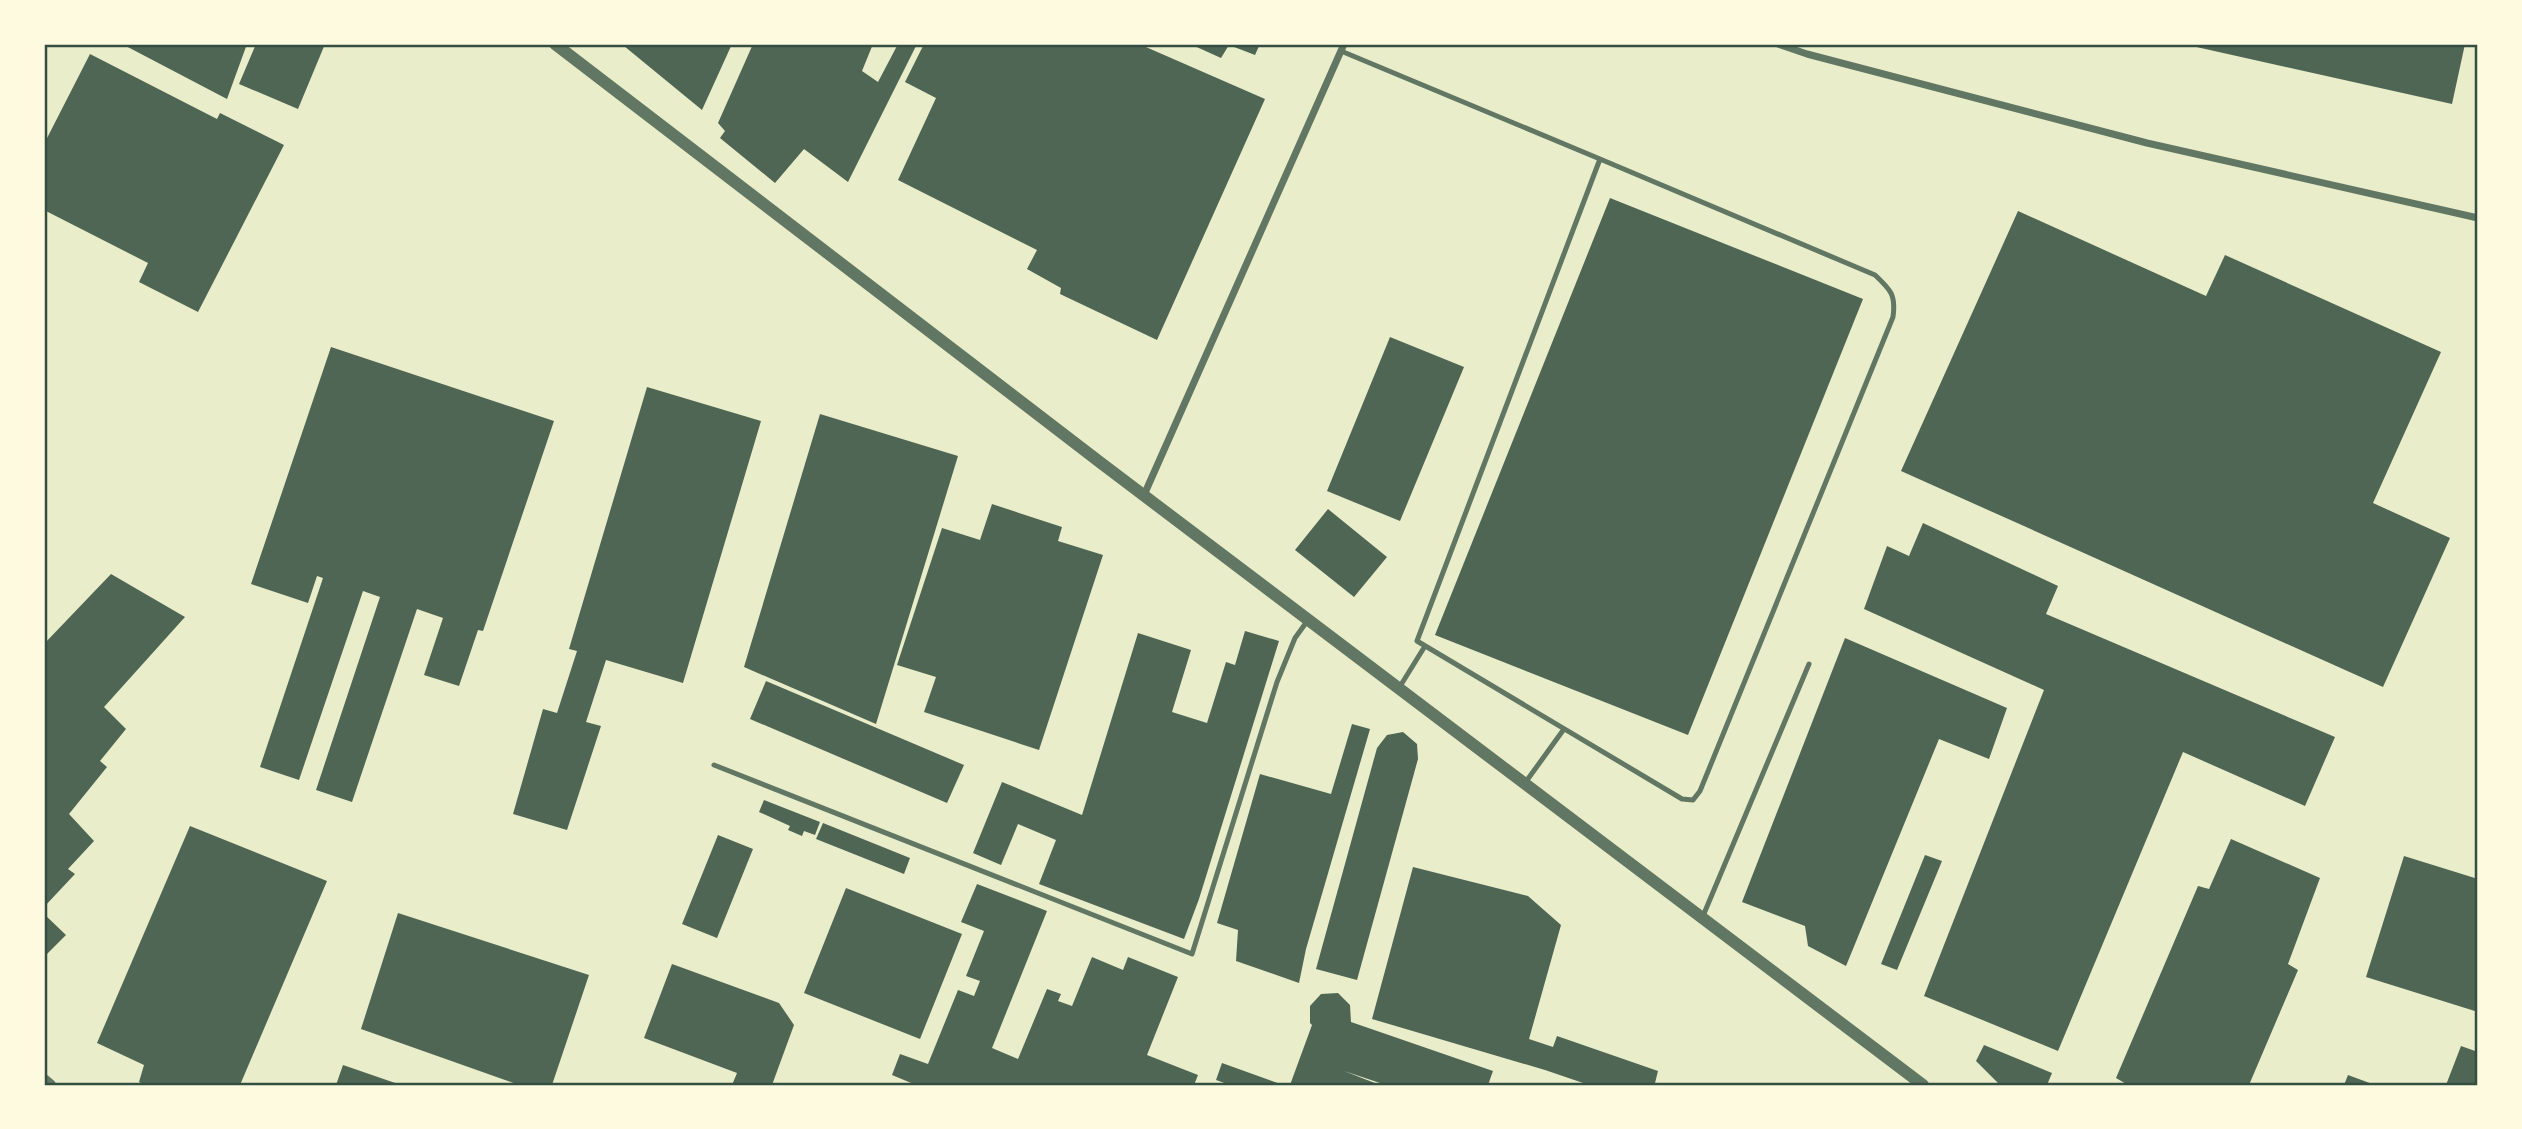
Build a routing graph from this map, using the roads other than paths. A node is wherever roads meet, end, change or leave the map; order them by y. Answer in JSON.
{"nodes":[{"id":1,"x":555,"y":44,"type":"edge"},
{"id":2,"x":1778,"y":44,"type":"edge"},
{"id":3,"x":1343,"y":47,"type":"edge"},
{"id":4,"x":1601,"y":159,"type":"junction"},
{"id":5,"x":2478,"y":218,"type":"edge"},
{"id":6,"x":1144,"y":495,"type":"junction"},
{"id":7,"x":1308,"y":620,"type":"junction"},
{"id":8,"x":1426,"y":646,"type":"junction"},
{"id":9,"x":1809,"y":664,"type":"dead end"},
{"id":10,"x":1398,"y":689,"type":"junction"},
{"id":11,"x":1564,"y":729,"type":"junction"},
{"id":12,"x":715,"y":765,"type":"dead end"},
{"id":13,"x":1524,"y":784,"type":"junction"},
{"id":14,"x":1701,"y":919,"type":"junction"},
{"id":15,"x":44,"y":1080,"type":"edge"},
{"id":16,"x":50,"y":1085,"type":"edge"},
{"id":17,"x":1923,"y":1085,"type":"edge"}],
"edges":[{"from":1,"to":6,"type":"street"},
{"from":2,"to":5,"type":"street"},
{"from":3,"to":4,"type":"lane"},
{"from":3,"to":6,"type":"street"},
{"from":4,"to":8,"type":"lane"},
{"from":4,"to":11,"type":"lane"},
{"from":6,"to":7,"type":"street"},
{"from":7,"to":10,"type":"street"},
{"from":7,"to":12,"type":"lane"},
{"from":8,"to":10,"type":"lane"},
{"from":8,"to":11,"type":"lane"},
{"from":9,"to":14,"type":"lane"},
{"from":10,"to":13,"type":"street"},
{"from":11,"to":13,"type":"lane"},
{"from":13,"to":14,"type":"street"},
{"from":14,"to":17,"type":"street"},
{"from":15,"to":16,"type":"street"}]}
